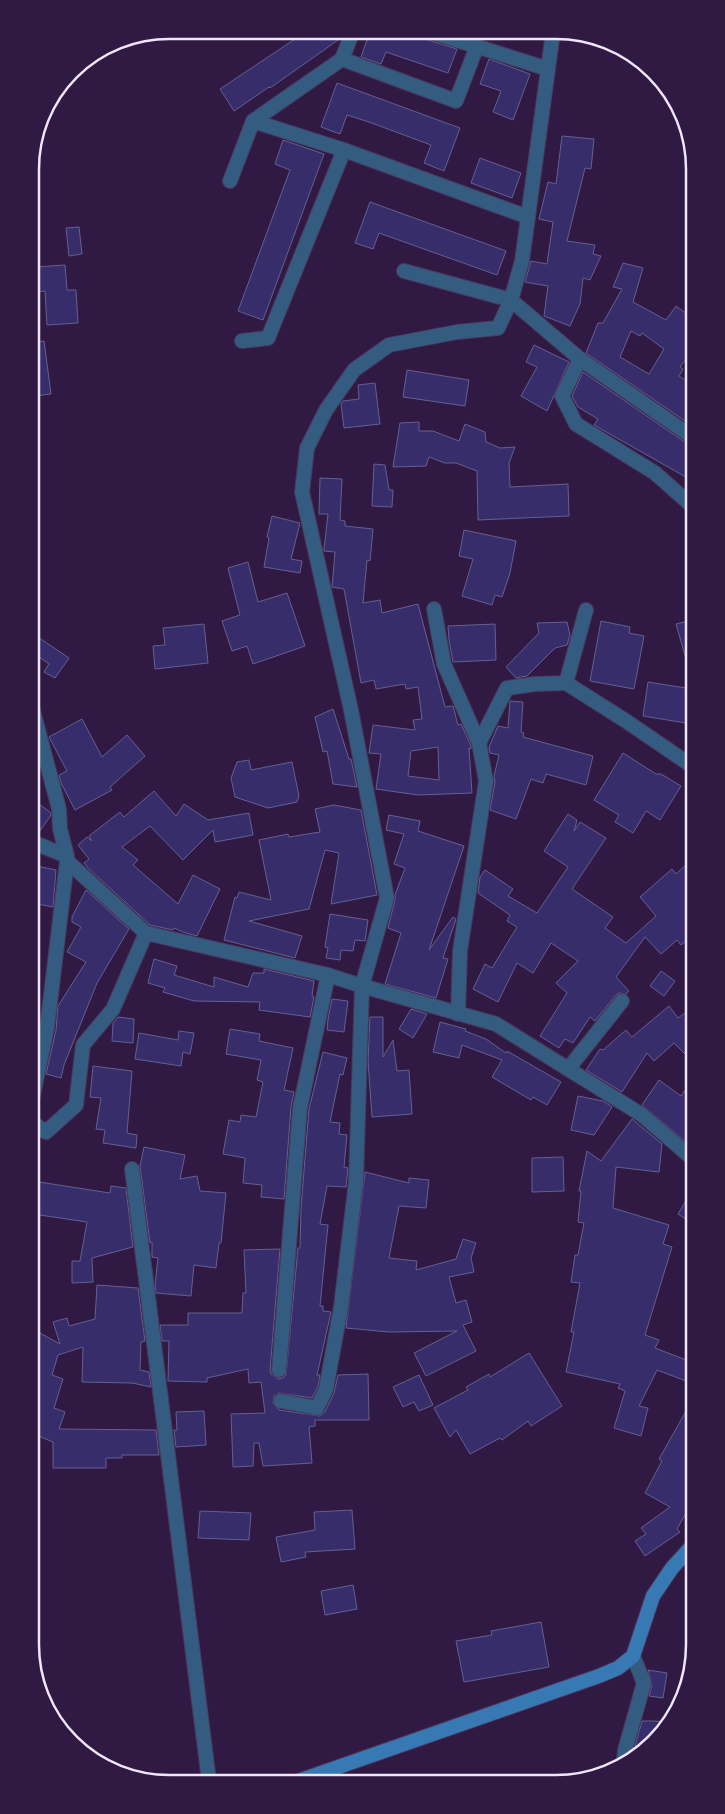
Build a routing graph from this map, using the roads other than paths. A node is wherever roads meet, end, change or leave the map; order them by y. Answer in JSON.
{"nodes":[{"id":1,"x":350,"y":39,"type":"edge"},
{"id":2,"x":454,"y":39,"type":"edge"},
{"id":3,"x":552,"y":39,"type":"edge"},
{"id":4,"x":477,"y":46,"type":"junction"},
{"id":5,"x":342,"y":59,"type":"junction"},
{"id":6,"x":548,"y":70,"type":"junction"},
{"id":7,"x":253,"y":121,"type":"junction"},
{"id":8,"x":344,"y":150,"type":"junction"},
{"id":9,"x":230,"y":181,"type":"dead end"},
{"id":10,"x":528,"y":217,"type":"junction"},
{"id":11,"x":404,"y":271,"type":"dead end"},
{"id":12,"x":511,"y":300,"type":"junction"},
{"id":13,"x":242,"y":341,"type":"dead end"},
{"id":14,"x":580,"y":359,"type":"junction"},
{"id":15,"x":686,"y":433,"type":"edge"},
{"id":16,"x":686,"y":501,"type":"edge"},
{"id":17,"x":434,"y":609,"type":"dead end"},
{"id":18,"x":586,"y":610,"type":"dead end"},
{"id":19,"x":566,"y":683,"type":"junction"},
{"id":20,"x":39,"y":733,"type":"edge"},
{"id":21,"x":479,"y":743,"type":"junction"},
{"id":22,"x":686,"y":762,"type":"edge"},
{"id":23,"x":39,"y":845,"type":"edge"},
{"id":24,"x":67,"y":859,"type":"junction"},
{"id":25,"x":146,"y":933,"type":"junction"},
{"id":26,"x":328,"y":974,"type":"junction"},
{"id":27,"x":362,"y":986,"type":"junction"},
{"id":28,"x":622,"y":1001,"type":"dead end"},
{"id":29,"x":458,"y":1014,"type":"junction"},
{"id":30,"x":39,"y":1067,"type":"edge"},
{"id":31,"x":568,"y":1070,"type":"junction"},
{"id":32,"x":39,"y":1127,"type":"edge"},
{"id":33,"x":686,"y":1153,"type":"edge"},
{"id":34,"x":132,"y":1169,"type":"dead end"},
{"id":35,"x":279,"y":1370,"type":"dead end"},
{"id":36,"x":281,"y":1401,"type":"dead end"},
{"id":37,"x":686,"y":1553,"type":"edge"},
{"id":38,"x":633,"y":1656,"type":"junction"},
{"id":39,"x":624,"y":1756,"type":"edge"},
{"id":40,"x":208,"y":1775,"type":"edge"},
{"id":41,"x":315,"y":1775,"type":"edge"}],
"edges":[{"from":1,"to":5,"type":"street"},
{"from":2,"to":4,"type":"street"},
{"from":3,"to":6,"type":"street"},
{"from":4,"to":5,"type":"street"},
{"from":4,"to":6,"type":"street"},
{"from":5,"to":7,"type":"street"},
{"from":6,"to":10,"type":"street"},
{"from":7,"to":8,"type":"street"},
{"from":7,"to":9,"type":"street"},
{"from":8,"to":10,"type":"street"},
{"from":8,"to":13,"type":"street"},
{"from":10,"to":12,"type":"street"},
{"from":11,"to":12,"type":"street"},
{"from":12,"to":14,"type":"street"},
{"from":12,"to":27,"type":"street"},
{"from":14,"to":15,"type":"street"},
{"from":14,"to":16,"type":"street"},
{"from":17,"to":21,"type":"street"},
{"from":18,"to":19,"type":"street"},
{"from":19,"to":21,"type":"street"},
{"from":19,"to":22,"type":"street"},
{"from":20,"to":24,"type":"street"},
{"from":21,"to":29,"type":"street"},
{"from":23,"to":24,"type":"street"},
{"from":24,"to":25,"type":"street"},
{"from":24,"to":30,"type":"street"},
{"from":25,"to":26,"type":"street"},
{"from":25,"to":32,"type":"street"},
{"from":26,"to":27,"type":"street"},
{"from":26,"to":35,"type":"street"},
{"from":27,"to":29,"type":"street"},
{"from":27,"to":36,"type":"street"},
{"from":28,"to":31,"type":"street"},
{"from":29,"to":31,"type":"street"},
{"from":31,"to":33,"type":"street"},
{"from":34,"to":40,"type":"street"},
{"from":37,"to":38,"type":"main road"},
{"from":38,"to":39,"type":"street"},
{"from":38,"to":41,"type":"main road"}]}
